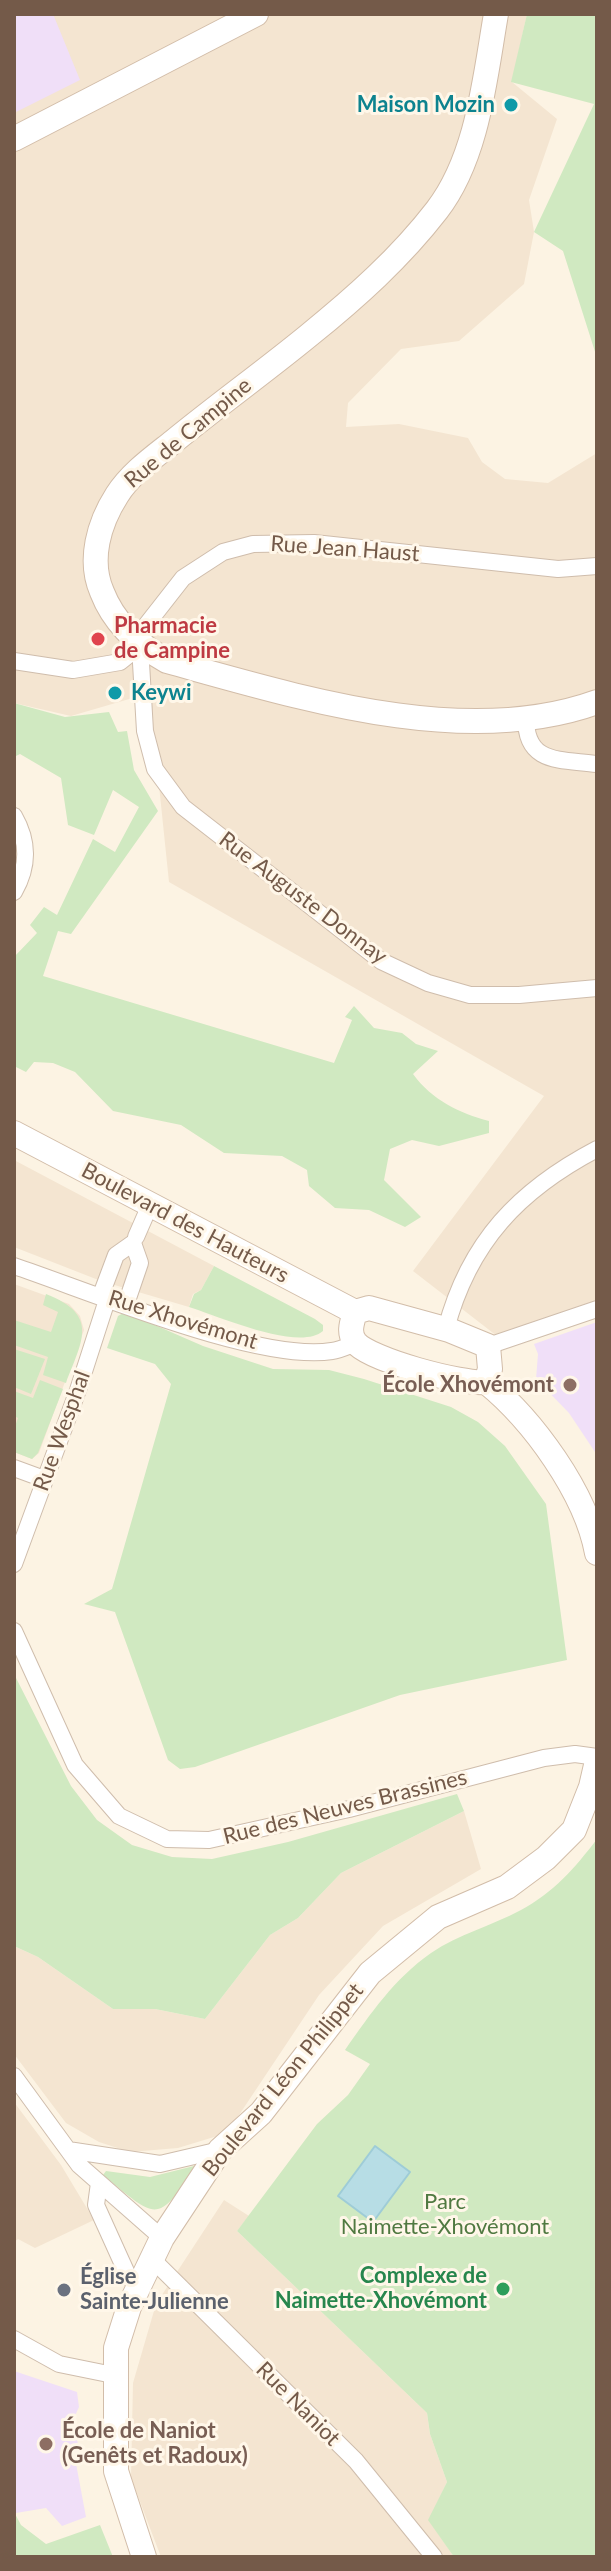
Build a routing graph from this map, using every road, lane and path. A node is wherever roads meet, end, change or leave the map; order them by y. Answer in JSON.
{"nodes":[{"id":1,"x":256,"y":14,"type":"edge"},
{"id":2,"x":496,"y":14,"type":"edge"},
{"id":3,"x":14,"y":139,"type":"edge"},
{"id":4,"x":597,"y":566,"type":"edge"},
{"id":5,"x":140,"y":646,"type":"junction"},
{"id":6,"x":14,"y":661,"type":"edge"},
{"id":7,"x":597,"y":702,"type":"edge"},
{"id":8,"x":526,"y":717,"type":"junction"},
{"id":9,"x":597,"y":764,"type":"edge"},
{"id":10,"x":14,"y":816,"type":"edge"},
{"id":11,"x":14,"y":892,"type":"edge"},
{"id":12,"x":597,"y":988,"type":"edge"},
{"id":13,"x":14,"y":1133,"type":"edge"},
{"id":14,"x":597,"y":1149,"type":"edge"},
{"id":15,"x":150,"y":1205,"type":"junction"},
{"id":16,"x":136,"y":1237,"type":"dead end"},
{"id":17,"x":14,"y":1266,"type":"edge"},
{"id":18,"x":105,"y":1296,"type":"junction"},
{"id":19,"x":126,"y":1304,"type":"junction"},
{"id":20,"x":597,"y":1309,"type":"edge"},
{"id":21,"x":355,"y":1312,"type":"junction"},
{"id":22,"x":446,"y":1329,"type":"junction"},
{"id":23,"x":356,"y":1343,"type":"junction"},
{"id":24,"x":488,"y":1346,"type":"junction"},
{"id":25,"x":486,"y":1382,"type":"junction"},
{"id":26,"x":14,"y":1468,"type":"edge"},
{"id":27,"x":44,"y":1479,"type":"junction"},
{"id":28,"x":597,"y":1553,"type":"edge"},
{"id":29,"x":14,"y":1564,"type":"edge"},
{"id":30,"x":14,"y":1631,"type":"edge"},
{"id":31,"x":597,"y":1759,"type":"edge"},
{"id":32,"x":14,"y":2076,"type":"edge"},
{"id":33,"x":68,"y":2150,"type":"junction"},
{"id":34,"x":220,"y":2150,"type":"junction"},
{"id":35,"x":99,"y":2183,"type":"junction"},
{"id":36,"x":157,"y":2249,"type":"junction"},
{"id":37,"x":142,"y":2285,"type":"junction"},
{"id":38,"x":14,"y":2339,"type":"edge"},
{"id":39,"x":118,"y":2376,"type":"junction"},
{"id":40,"x":144,"y":2557,"type":"edge"},
{"id":41,"x":434,"y":2557,"type":"edge"}],
"edges":[{"from":1,"to":3,"type":"street"},
{"from":2,"to":5,"type":"street","name":"Rue de Campine"},
{"from":4,"to":5,"type":"street","name":"Rue Jean Haust"},
{"from":5,"to":6,"type":"street"},
{"from":5,"to":8,"type":"street","name":"Rue de Campine"},
{"from":5,"to":12,"type":"street","name":"Rue Auguste Donnay"},
{"from":7,"to":8,"type":"street","name":"Rue de Campine"},
{"from":8,"to":9,"type":"street"},
{"from":10,"to":11,"type":"street"},
{"from":13,"to":15,"type":"street","name":"Boulevard des Hauteurs"},
{"from":14,"to":22,"type":"street"},
{"from":15,"to":16,"type":"street"},
{"from":15,"to":21,"type":"street","name":"Boulevard des Hauteurs"},
{"from":17,"to":18,"type":"street","name":"Rue Xhovémont"},
{"from":18,"to":19,"type":"street","name":"Rue Xhovémont"},
{"from":18,"to":19,"type":"street","name":"Rue Wesphal"},
{"from":18,"to":27,"type":"street","name":"Rue Wesphal"},
{"from":19,"to":23,"type":"street","name":"Rue Xhovémont"},
{"from":20,"to":24,"type":"street"},
{"from":21,"to":22,"type":"street"},
{"from":21,"to":23,"type":"street"},
{"from":22,"to":24,"type":"street"},
{"from":23,"to":25,"type":"street"},
{"from":24,"to":25,"type":"street"},
{"from":25,"to":28,"type":"street"},
{"from":26,"to":27,"type":"street"},
{"from":27,"to":29,"type":"street","name":"Rue Wesphal"},
{"from":30,"to":31,"type":"street","name":"Rue des Neuves Brassines"},
{"from":31,"to":34,"type":"street","name":"Boulevard Léon Philippet"},
{"from":32,"to":33,"type":"street","name":"Rue Naniot"},
{"from":33,"to":34,"type":"street"},
{"from":33,"to":35,"type":"street","name":"Rue Naniot"},
{"from":34,"to":36,"type":"street","name":"Boulevard Léon Philippet"},
{"from":35,"to":36,"type":"street","name":"Rue Naniot"},
{"from":35,"to":37,"type":"street"},
{"from":36,"to":37,"type":"street","name":"Boulevard Léon Philippet"},
{"from":36,"to":41,"type":"street","name":"Rue Naniot"},
{"from":37,"to":39,"type":"street","name":"Boulevard Léon Philippet"},
{"from":38,"to":39,"type":"street"},
{"from":39,"to":40,"type":"street","name":"Boulevard Léon Philippet"}]}
